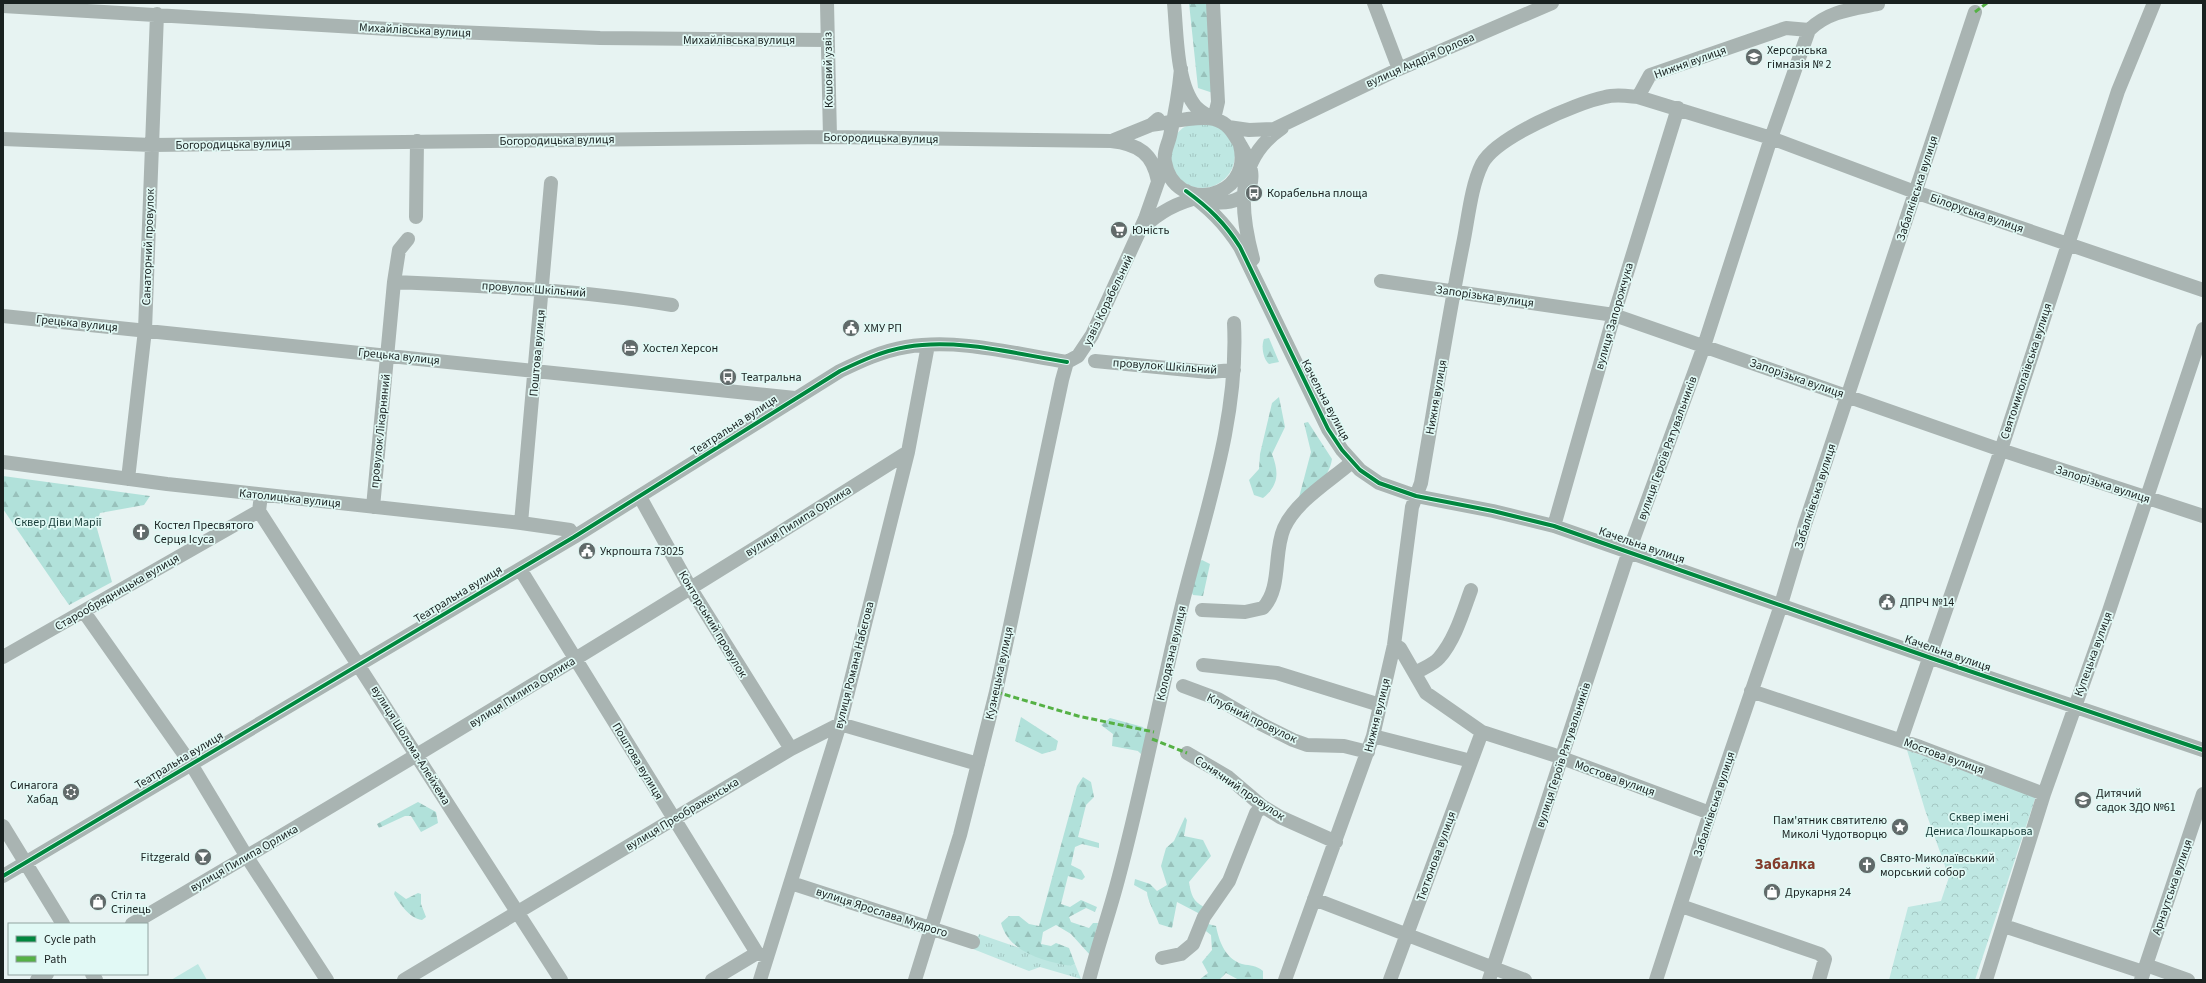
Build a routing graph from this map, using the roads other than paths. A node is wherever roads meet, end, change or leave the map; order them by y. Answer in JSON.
{"nodes":[{"id":1,"x":827,"y":3,"type":"edge"},
{"id":2,"x":1174,"y":3,"type":"edge"},
{"id":3,"x":1213,"y":3,"type":"edge"},
{"id":4,"x":1374,"y":3,"type":"edge"},
{"id":5,"x":1552,"y":3,"type":"edge"},
{"id":6,"x":2154,"y":3,"type":"edge"},
{"id":7,"x":1878,"y":4,"type":"edge"},
{"id":8,"x":3,"y":6,"type":"edge"},
{"id":9,"x":83,"y":7,"type":"edge"},
{"id":10,"x":1975,"y":12,"type":"dead end"},
{"id":11,"x":158,"y":14,"type":"junction"},
{"id":12,"x":1809,"y":30,"type":"junction"},
{"id":13,"x":828,"y":40,"type":"junction"},
{"id":14,"x":1399,"y":69,"type":"junction"},
{"id":15,"x":1181,"y":70,"type":"junction"},
{"id":16,"x":1638,"y":97,"type":"junction"},
{"id":17,"x":1176,"y":101,"type":"junction"},
{"id":18,"x":1678,"y":108,"type":"junction"},
{"id":19,"x":1214,"y":119,"type":"junction"},
{"id":20,"x":1189,"y":120,"type":"junction"},
{"id":21,"x":1290,"y":122,"type":"junction"},
{"id":22,"x":1172,"y":123,"type":"junction"},
{"id":23,"x":1150,"y":125,"type":"junction"},
{"id":24,"x":1228,"y":127,"type":"junction"},
{"id":25,"x":830,"y":137,"type":"junction"},
{"id":26,"x":1170,"y":137,"type":"junction"},
{"id":27,"x":1771,"y":138,"type":"junction"},
{"id":28,"x":3,"y":139,"type":"edge"},
{"id":29,"x":1112,"y":141,"type":"junction"},
{"id":30,"x":417,"y":142,"type":"junction"},
{"id":31,"x":152,"y":145,"type":"junction"},
{"id":32,"x":1133,"y":145,"type":"junction"},
{"id":33,"x":1165,"y":162,"type":"junction"},
{"id":34,"x":1244,"y":172,"type":"junction"},
{"id":35,"x":1158,"y":181,"type":"junction"},
{"id":36,"x":551,"y":183,"type":"dead end"},
{"id":37,"x":1916,"y":192,"type":"junction"},
{"id":38,"x":1191,"y":195,"type":"junction"},
{"id":39,"x":1244,"y":195,"type":"junction"},
{"id":40,"x":1178,"y":204,"type":"junction"},
{"id":41,"x":1210,"y":209,"type":"junction"},
{"id":42,"x":416,"y":216,"type":"dead end"},
{"id":43,"x":1140,"y":232,"type":"junction"},
{"id":44,"x":408,"y":239,"type":"dead end"},
{"id":45,"x":2068,"y":244,"type":"junction"},
{"id":46,"x":1381,"y":281,"type":"dead end"},
{"id":47,"x":394,"y":282,"type":"junction"},
{"id":48,"x":1260,"y":288,"type":"junction"},
{"id":49,"x":542,"y":289,"type":"junction"},
{"id":50,"x":2203,"y":290,"type":"edge"},
{"id":51,"x":1454,"y":292,"type":"junction"},
{"id":52,"x":672,"y":305,"type":"dead end"},
{"id":53,"x":1614,"y":315,"type":"junction"},
{"id":54,"x":3,"y":316,"type":"edge"},
{"id":55,"x":1234,"y":323,"type":"dead end"},
{"id":56,"x":2203,"y":329,"type":"edge"},
{"id":57,"x":145,"y":330,"type":"junction"},
{"id":58,"x":928,"y":345,"type":"junction"},
{"id":59,"x":1704,"y":346,"type":"junction"},
{"id":60,"x":388,"y":354,"type":"junction"},
{"id":61,"x":1095,"y":361,"type":"dead end"},
{"id":62,"x":1068,"y":362,"type":"junction"},
{"id":63,"x":535,"y":370,"type":"junction"},
{"id":64,"x":1234,"y":370,"type":"junction"},
{"id":65,"x":1848,"y":395,"type":"junction"},
{"id":66,"x":795,"y":398,"type":"junction"},
{"id":67,"x":2001,"y":450,"type":"junction"},
{"id":68,"x":908,"y":452,"type":"junction"},
{"id":69,"x":3,"y":462,"type":"edge"},
{"id":70,"x":1352,"y":462,"type":"junction"},
{"id":71,"x":128,"y":479,"type":"junction"},
{"id":72,"x":261,"y":495,"type":"junction"},
{"id":73,"x":1416,"y":496,"type":"junction"},
{"id":74,"x":640,"y":497,"type":"junction"},
{"id":75,"x":2147,"y":498,"type":"junction"},
{"id":76,"x":373,"y":506,"type":"junction"},
{"id":77,"x":260,"y":511,"type":"junction"},
{"id":78,"x":2203,"y":516,"type":"edge"},
{"id":79,"x":521,"y":523,"type":"junction"},
{"id":80,"x":1554,"y":526,"type":"junction"},
{"id":81,"x":574,"y":537,"type":"junction"},
{"id":82,"x":1629,"y":551,"type":"junction"},
{"id":83,"x":520,"y":569,"type":"junction"},
{"id":84,"x":691,"y":589,"type":"junction"},
{"id":85,"x":1471,"y":590,"type":"dead end"},
{"id":86,"x":1781,"y":604,"type":"junction"},
{"id":87,"x":1202,"y":610,"type":"dead end"},
{"id":88,"x":84,"y":612,"type":"junction"},
{"id":89,"x":1394,"y":645,"type":"junction"},
{"id":90,"x":3,"y":657,"type":"edge"},
{"id":91,"x":576,"y":658,"type":"junction"},
{"id":92,"x":1931,"y":658,"type":"junction"},
{"id":93,"x":359,"y":664,"type":"junction"},
{"id":94,"x":1203,"y":665,"type":"dead end"},
{"id":95,"x":1415,"y":673,"type":"junction"},
{"id":96,"x":1184,"y":686,"type":"dead end"},
{"id":97,"x":1751,"y":691,"type":"junction"},
{"id":98,"x":1380,"y":705,"type":"junction"},
{"id":99,"x":2075,"y":707,"type":"junction"},
{"id":100,"x":840,"y":724,"type":"junction"},
{"id":101,"x":1482,"y":732,"type":"junction"},
{"id":102,"x":1373,"y":736,"type":"junction"},
{"id":103,"x":1901,"y":740,"type":"junction"},
{"id":104,"x":791,"y":749,"type":"junction"},
{"id":105,"x":2203,"y":750,"type":"edge"},
{"id":106,"x":1368,"y":752,"type":"junction"},
{"id":107,"x":1187,"y":753,"type":"dead end"},
{"id":108,"x":417,"y":756,"type":"junction"},
{"id":109,"x":1562,"y":758,"type":"junction"},
{"id":110,"x":1471,"y":761,"type":"junction"},
{"id":111,"x":190,"y":764,"type":"junction"},
{"id":112,"x":978,"y":764,"type":"junction"},
{"id":113,"x":2044,"y":794,"type":"junction"},
{"id":114,"x":2203,"y":794,"type":"edge"},
{"id":115,"x":1262,"y":806,"type":"junction"},
{"id":116,"x":1710,"y":813,"type":"junction"},
{"id":117,"x":674,"y":819,"type":"junction"},
{"id":118,"x":3,"y":826,"type":"edge"},
{"id":119,"x":1336,"y":842,"type":"junction"},
{"id":120,"x":247,"y":857,"type":"junction"},
{"id":121,"x":26,"y":862,"type":"junction"},
{"id":122,"x":3,"y":876,"type":"edge"},
{"id":123,"x":791,"y":883,"type":"junction"},
{"id":124,"x":1314,"y":900,"type":"junction"},
{"id":125,"x":1681,"y":906,"type":"junction"},
{"id":126,"x":516,"y":912,"type":"junction"},
{"id":127,"x":62,"y":923,"type":"edge"},
{"id":128,"x":134,"y":923,"type":"edge"},
{"id":129,"x":2004,"y":926,"type":"junction"},
{"id":130,"x":932,"y":927,"type":"junction"},
{"id":131,"x":1407,"y":935,"type":"junction"},
{"id":132,"x":973,"y":942,"type":"dead end"},
{"id":133,"x":762,"y":954,"type":"junction"},
{"id":134,"x":1162,"y":958,"type":"dead end"},
{"id":135,"x":2143,"y":972,"type":"edge"},
{"id":136,"x":1491,"y":974,"type":"edge"},
{"id":137,"x":1092,"y":979,"type":"edge"},
{"id":138,"x":327,"y":980,"type":"edge"},
{"id":139,"x":404,"y":980,"type":"edge"},
{"id":140,"x":561,"y":980,"type":"edge"},
{"id":141,"x":712,"y":980,"type":"edge"},
{"id":142,"x":760,"y":980,"type":"edge"},
{"id":143,"x":915,"y":980,"type":"edge"},
{"id":144,"x":1285,"y":980,"type":"edge"},
{"id":145,"x":1390,"y":980,"type":"edge"},
{"id":146,"x":1525,"y":980,"type":"edge"},
{"id":147,"x":1656,"y":980,"type":"edge"},
{"id":148,"x":1819,"y":980,"type":"edge"},
{"id":149,"x":1986,"y":980,"type":"edge"},
{"id":150,"x":2188,"y":980,"type":"edge"}],
"edges":[{"from":1,"to":13,"type":"street","name":"Кошовий узвіз"},
{"from":2,"to":15,"type":"street"},
{"from":3,"to":19,"type":"street"},
{"from":4,"to":14,"type":"street"},
{"from":5,"to":14,"type":"street","name":"вулиця Андрія Орлова"},
{"from":6,"to":45,"type":"street","name":"Святомиколаївська вулиця"},
{"from":7,"to":12,"type":"street"},
{"from":8,"to":9,"type":"street","name":"Михайлівська вулиця"},
{"from":9,"to":11,"type":"street","name":"Михайлівська вулиця"},
{"from":10,"to":37,"type":"street","name":"Забалківська вулиця"},
{"from":11,"to":13,"type":"street","name":"Михайлівська вулиця"},
{"from":11,"to":31,"type":"street","name":"Санаторний провулок"},
{"from":12,"to":16,"type":"street","name":"Нижня вулиця"},
{"from":12,"to":27,"type":"street","name":"вулиця Героїв Рятувальників"},
{"from":13,"to":25,"type":"street","name":"Кошовий узвіз"},
{"from":14,"to":21,"type":"street","name":"вулиця Андрія Орлова"},
{"from":15,"to":17,"type":"street"},
{"from":15,"to":19,"type":"street"},
{"from":16,"to":18,"type":"street","name":"Білоруська вулиця"},
{"from":16,"to":51,"type":"street","name":"Нижня вулиця"},
{"from":17,"to":22,"type":"street"},
{"from":17,"to":23,"type":"street","name":"Богородицька вулиця"},
{"from":18,"to":27,"type":"street","name":"Білоруська вулиця"},
{"from":18,"to":53,"type":"street","name":"вулиця Запорожчука"},
{"from":19,"to":20,"type":"street"},
{"from":19,"to":24,"type":"street"},
{"from":20,"to":22,"type":"street","name":"Богородицька вулиця"},
{"from":20,"to":26,"type":"street"},
{"from":21,"to":24,"type":"street","name":"вулиця Андрія Орлова"},
{"from":21,"to":34,"type":"street","name":"вулиця Андрія Орлова"},
{"from":22,"to":23,"type":"street","name":"Богородицька вулиця"},
{"from":22,"to":26,"type":"street"},
{"from":23,"to":29,"type":"street","name":"Богородицька вулиця"},
{"from":24,"to":34,"type":"street"},
{"from":25,"to":29,"type":"street","name":"Богородицька вулиця"},
{"from":25,"to":30,"type":"street","name":"Богородицька вулиця"},
{"from":26,"to":33,"type":"street"},
{"from":27,"to":37,"type":"street","name":"Білоруська вулиця"},
{"from":27,"to":59,"type":"street","name":"вулиця Героїв Рятувальників"},
{"from":28,"to":31,"type":"street","name":"Богородицька вулиця"},
{"from":29,"to":32,"type":"street","name":"Богородицька вулиця"},
{"from":30,"to":31,"type":"street","name":"Богородицька вулиця"},
{"from":30,"to":42,"type":"street"},
{"from":31,"to":57,"type":"street","name":"Санаторний провулок"},
{"from":32,"to":33,"type":"street","name":"Богородицька вулиця"},
{"from":32,"to":35,"type":"street","name":"Богородицька вулиця"},
{"from":33,"to":35,"type":"street","name":"узвіз Корабельний"},
{"from":33,"to":38,"type":"street"},
{"from":34,"to":38,"type":"street","name":"узвіз Корабельний"},
{"from":34,"to":39,"type":"street","name":"Качельна вулиця"},
{"from":35,"to":43,"type":"street","name":"узвіз Корабельний"},
{"from":36,"to":49,"type":"street","name":"Поштова вулиця"},
{"from":37,"to":45,"type":"street","name":"Білоруська вулиця"},
{"from":37,"to":65,"type":"street","name":"Забалківська вулиця"},
{"from":38,"to":39,"type":"street"},
{"from":38,"to":40,"type":"street","name":"узвіз Корабельний"},
{"from":38,"to":41,"type":"street","name":"Качельна вулиця"},
{"from":39,"to":48,"type":"street","name":"Качельна вулиця"},
{"from":40,"to":41,"type":"street"},
{"from":40,"to":43,"type":"street","name":"узвіз Корабельний"},
{"from":41,"to":48,"type":"street","name":"Качельна вулиця"},
{"from":43,"to":62,"type":"street","name":"узвіз Корабельний"},
{"from":44,"to":47,"type":"street","name":"провулок Лікарняний"},
{"from":45,"to":50,"type":"street","name":"Білоруська вулиця"},
{"from":45,"to":67,"type":"street","name":"Святомиколаївська вулиця"},
{"from":46,"to":51,"type":"street","name":"Запорізька вулиця"},
{"from":47,"to":49,"type":"street","name":"провулок Шкільний"},
{"from":47,"to":60,"type":"street","name":"провулок Лікарняний"},
{"from":48,"to":70,"type":"street","name":"Качельна вулиця"},
{"from":49,"to":52,"type":"street","name":"провулок Шкільний"},
{"from":49,"to":63,"type":"street","name":"Поштова вулиця"},
{"from":51,"to":53,"type":"street","name":"Запорізька вулиця"},
{"from":51,"to":73,"type":"street","name":"Нижня вулиця"},
{"from":53,"to":59,"type":"street","name":"Запорізька вулиця"},
{"from":53,"to":80,"type":"street","name":"вулиця Запорожчука"},
{"from":54,"to":57,"type":"street","name":"Грецька вулиця"},
{"from":55,"to":64,"type":"street","name":"Колодязна вулиця"},
{"from":56,"to":75,"type":"street","name":"Купецька вулиця"},
{"from":57,"to":60,"type":"street","name":"Грецька вулиця"},
{"from":57,"to":71,"type":"street","name":"Санаторний провулок"},
{"from":58,"to":62,"type":"street"},
{"from":58,"to":66,"type":"street","name":"Театральна вулиця"},
{"from":58,"to":68,"type":"street","name":"вулиця Романа Набєгова"},
{"from":59,"to":65,"type":"street","name":"Запорізька вулиця"},
{"from":59,"to":82,"type":"street","name":"вулиця Героїв Рятувальників"},
{"from":60,"to":63,"type":"street","name":"Грецька вулиця"},
{"from":60,"to":76,"type":"street","name":"провулок Лікарняний"},
{"from":61,"to":64,"type":"street","name":"провулок Шкільний"},
{"from":62,"to":112,"type":"street","name":"Кузнецька вулиця"},
{"from":63,"to":66,"type":"street","name":"Грецька вулиця"},
{"from":63,"to":79,"type":"street","name":"Поштова вулиця"},
{"from":64,"to":137,"type":"street","name":"Колодязна вулиця"},
{"from":65,"to":67,"type":"street","name":"Запорізька вулиця"},
{"from":65,"to":86,"type":"street","name":"Забалківська вулиця"},
{"from":66,"to":74,"type":"street","name":"Театральна вулиця"},
{"from":67,"to":75,"type":"street","name":"Запорізька вулиця"},
{"from":67,"to":92,"type":"street","name":"Святомиколаївська вулиця"},
{"from":68,"to":84,"type":"street","name":"вулиця Пилипа Орлика"},
{"from":68,"to":100,"type":"street","name":"вулиця Романа Набєгова"},
{"from":69,"to":71,"type":"street","name":"Католицька вулиця"},
{"from":70,"to":73,"type":"street","name":"Качельна вулиця"},
{"from":70,"to":87,"type":"street"},
{"from":71,"to":72,"type":"street","name":"Католицька вулиця"},
{"from":72,"to":76,"type":"street","name":"Католицька вулиця"},
{"from":72,"to":77,"type":"street"},
{"from":73,"to":80,"type":"street","name":"Качельна вулиця"},
{"from":73,"to":89,"type":"street","name":"Нижня вулиця"},
{"from":74,"to":81,"type":"street","name":"Театральна вулиця"},
{"from":74,"to":84,"type":"street","name":"Конторський провулок"},
{"from":75,"to":78,"type":"street","name":"Запорізька вулиця"},
{"from":75,"to":99,"type":"street","name":"Купецька вулиця"},
{"from":76,"to":79,"type":"street","name":"Католицька вулиця"},
{"from":77,"to":88,"type":"street","name":"Старообрядницька вулиця"},
{"from":77,"to":93,"type":"street","name":"вулиця Шолома-Алейхема"},
{"from":79,"to":81,"type":"street","name":"Католицька вулиця"},
{"from":80,"to":82,"type":"street","name":"Качельна вулиця"},
{"from":81,"to":83,"type":"street","name":"Театральна вулиця"},
{"from":82,"to":86,"type":"street","name":"Качельна вулиця"},
{"from":82,"to":109,"type":"street","name":"вулиця Героїв Рятувальників"},
{"from":83,"to":91,"type":"street","name":"Поштова вулиця"},
{"from":83,"to":93,"type":"street","name":"Театральна вулиця"},
{"from":84,"to":91,"type":"street","name":"вулиця Пилипа Орлика"},
{"from":84,"to":104,"type":"street","name":"Конторський провулок"},
{"from":85,"to":95,"type":"street"},
{"from":86,"to":92,"type":"street","name":"Качельна вулиця"},
{"from":86,"to":97,"type":"street","name":"Забалківська вулиця"},
{"from":88,"to":90,"type":"street","name":"Старообрядницька вулиця"},
{"from":88,"to":111,"type":"street"},
{"from":89,"to":95,"type":"street","name":"Мостова вулиця"},
{"from":89,"to":98,"type":"street","name":"Нижня вулиця"},
{"from":91,"to":108,"type":"street","name":"вулиця Пилипа Орлика"},
{"from":91,"to":117,"type":"street","name":"Поштова вулиця"},
{"from":92,"to":99,"type":"street","name":"Качельна вулиця"},
{"from":92,"to":103,"type":"street","name":"Святомиколаївська вулиця"},
{"from":93,"to":108,"type":"street","name":"вулиця Шолома-Алейхема"},
{"from":93,"to":111,"type":"street","name":"Театральна вулиця"},
{"from":94,"to":98,"type":"street"},
{"from":95,"to":101,"type":"street","name":"Мостова вулиця"},
{"from":96,"to":106,"type":"street","name":"Клубний провулок"},
{"from":97,"to":103,"type":"street","name":"Мостова вулиця"},
{"from":97,"to":116,"type":"street","name":"Забалківська вулиця"},
{"from":98,"to":102,"type":"street","name":"Нижня вулиця"},
{"from":99,"to":105,"type":"street","name":"Качельна вулиця"},
{"from":99,"to":113,"type":"street","name":"Купецька вулиця"},
{"from":100,"to":104,"type":"street","name":"вулиця Преображенська"},
{"from":100,"to":112,"type":"street"},
{"from":100,"to":123,"type":"street","name":"вулиця Романа Набєгова"},
{"from":101,"to":109,"type":"street","name":"Мостова вулиця"},
{"from":101,"to":110,"type":"street","name":"Тютюнова вулиця"},
{"from":102,"to":106,"type":"street","name":"Нижня вулиця"},
{"from":102,"to":110,"type":"street"},
{"from":103,"to":113,"type":"street","name":"Мостова вулиця"},
{"from":104,"to":117,"type":"street","name":"вулиця Преображенська"},
{"from":106,"to":119,"type":"street","name":"Нижня вулиця"},
{"from":107,"to":115,"type":"street","name":"Сонячний провулок"},
{"from":108,"to":120,"type":"street","name":"вулиця Пилипа Орлика"},
{"from":108,"to":126,"type":"street","name":"вулиця Шолома-Алейхема"},
{"from":109,"to":116,"type":"street","name":"Мостова вулиця"},
{"from":109,"to":136,"type":"street","name":"вулиця Героїв Рятувальників"},
{"from":110,"to":131,"type":"street","name":"Тютюнова вулиця"},
{"from":111,"to":120,"type":"street"},
{"from":111,"to":121,"type":"street","name":"Театральна вулиця"},
{"from":112,"to":130,"type":"street","name":"Кузнецька вулиця"},
{"from":113,"to":129,"type":"street","name":"Купецька вулиця"},
{"from":114,"to":135,"type":"street","name":"Арнаутська вулиця"},
{"from":115,"to":119,"type":"street","name":"Сонячний провулок"},
{"from":115,"to":134,"type":"street"},
{"from":116,"to":125,"type":"street","name":"Забалківська вулиця"},
{"from":117,"to":126,"type":"street","name":"вулиця Преображенська"},
{"from":117,"to":133,"type":"street","name":"Поштова вулиця"},
{"from":118,"to":121,"type":"street"},
{"from":119,"to":124,"type":"street","name":"Нижня вулиця"},
{"from":120,"to":128,"type":"street","name":"вулиця Пилипа Орлика"},
{"from":120,"to":138,"type":"street"},
{"from":121,"to":122,"type":"street","name":"Театральна вулиця"},
{"from":121,"to":127,"type":"street"},
{"from":123,"to":130,"type":"street","name":"вулиця Ярослава Мудрого"},
{"from":123,"to":133,"type":"street","name":"вулиця Романа Набєгова"},
{"from":124,"to":131,"type":"street"},
{"from":124,"to":144,"type":"street","name":"Нижня вулиця"},
{"from":125,"to":147,"type":"street","name":"Забалківська вулиця"},
{"from":125,"to":148,"type":"street"},
{"from":126,"to":139,"type":"street","name":"вулиця Преображенська"},
{"from":126,"to":140,"type":"street","name":"вулиця Шолома-Алейхема"},
{"from":129,"to":135,"type":"street"},
{"from":129,"to":149,"type":"street","name":"Купецька вулиця"},
{"from":130,"to":132,"type":"street","name":"вулиця Ярослава Мудрого"},
{"from":130,"to":143,"type":"street","name":"Кузнецька вулиця"},
{"from":131,"to":136,"type":"street"},
{"from":131,"to":145,"type":"street","name":"Тютюнова вулиця"},
{"from":133,"to":141,"type":"street"},
{"from":133,"to":142,"type":"street","name":"вулиця Романа Набєгова"},
{"from":135,"to":150,"type":"street"},
{"from":136,"to":146,"type":"street"}]}
